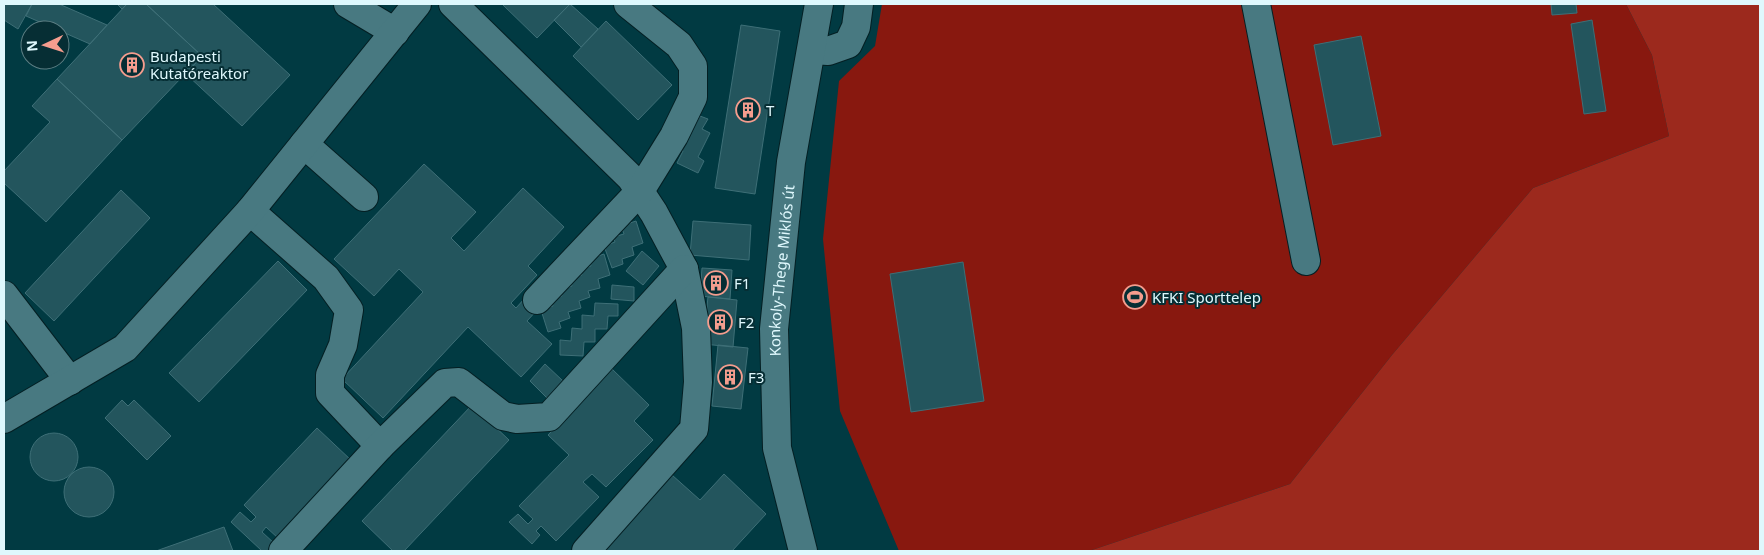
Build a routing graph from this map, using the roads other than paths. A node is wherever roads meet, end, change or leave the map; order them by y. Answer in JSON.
{"nodes":[{"id":1,"x":348,"y":4,"type":"edge"},
{"id":2,"x":417,"y":4,"type":"edge"},
{"id":3,"x":453,"y":4,"type":"edge"},
{"id":4,"x":628,"y":4,"type":"edge"},
{"id":5,"x":819,"y":4,"type":"edge"},
{"id":6,"x":859,"y":4,"type":"edge"},
{"id":7,"x":1256,"y":4,"type":"edge"},
{"id":8,"x":394,"y":32,"type":"junction"},
{"id":9,"x":812,"y":50,"type":"junction"},
{"id":10,"x":304,"y":144,"type":"junction"},
{"id":11,"x":640,"y":191,"type":"junction"},
{"id":12,"x":364,"y":197,"type":"dead end"},
{"id":13,"x":250,"y":211,"type":"junction"},
{"id":14,"x":1306,"y":261,"type":"dead end"},
{"id":15,"x":684,"y":269,"type":"junction"},
{"id":16,"x":4,"y":295,"type":"edge"},
{"id":17,"x":537,"y":300,"type":"dead end"},
{"id":18,"x":70,"y":381,"type":"junction"},
{"id":19,"x":4,"y":419,"type":"edge"},
{"id":20,"x":380,"y":446,"type":"junction"},
{"id":21,"x":283,"y":551,"type":"edge"},
{"id":22,"x":586,"y":551,"type":"edge"},
{"id":23,"x":803,"y":551,"type":"edge"}],
"edges":[{"from":1,"to":8,"type":"street"},
{"from":2,"to":8,"type":"street"},
{"from":3,"to":11,"type":"street"},
{"from":4,"to":11,"type":"street"},
{"from":5,"to":9,"type":"street","name":"Konkoly-Thege Miklós út"},
{"from":6,"to":9,"type":"street"},
{"from":7,"to":14,"type":"street"},
{"from":8,"to":10,"type":"street"},
{"from":9,"to":23,"type":"street","name":"Konkoly-Thege Miklós út"},
{"from":10,"to":12,"type":"street"},
{"from":10,"to":13,"type":"street"},
{"from":11,"to":15,"type":"street"},
{"from":11,"to":17,"type":"street"},
{"from":13,"to":18,"type":"street"},
{"from":13,"to":20,"type":"street"},
{"from":15,"to":20,"type":"street"},
{"from":15,"to":22,"type":"street"},
{"from":16,"to":18,"type":"street"},
{"from":18,"to":19,"type":"street"},
{"from":20,"to":21,"type":"street"}]}
